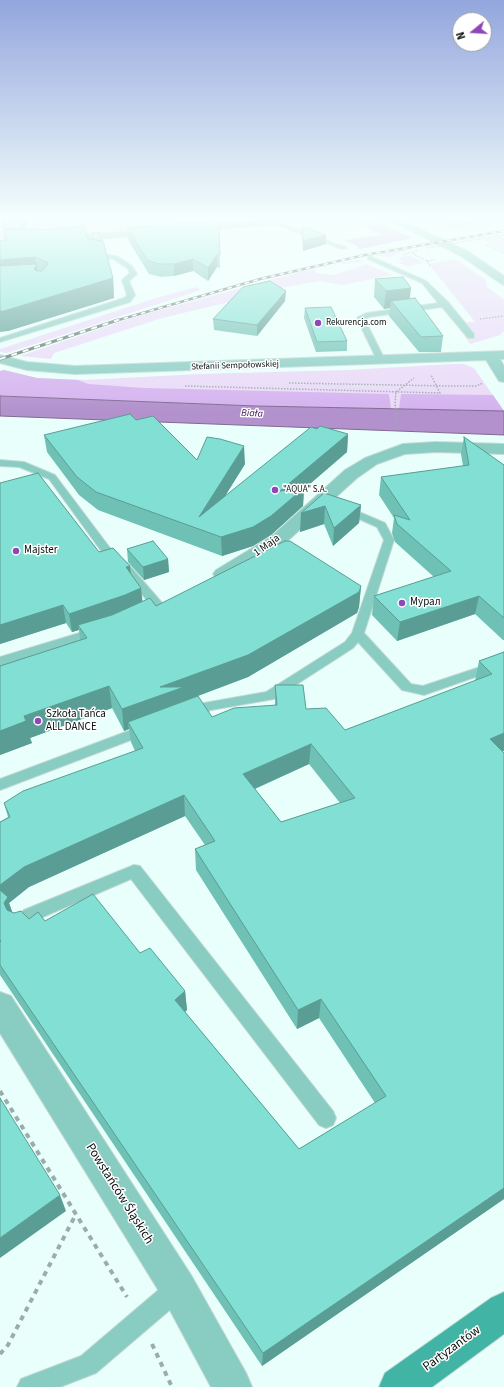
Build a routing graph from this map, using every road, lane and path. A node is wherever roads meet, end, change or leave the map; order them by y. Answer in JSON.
{"nodes":[{"id":1,"x":126,"y":283,"type":"edge"},
{"id":2,"x":425,"y":283,"type":"edge"},
{"id":3,"x":445,"y":304,"type":"junction"},
{"id":4,"x":47,"y":318,"type":"edge"},
{"id":5,"x":65,"y":321,"type":"junction"},
{"id":6,"x":471,"y":336,"type":"dead end"},
{"id":7,"x":1,"y":340,"type":"dead end"},
{"id":8,"x":504,"y":350,"type":"edge"},
{"id":9,"x":498,"y":356,"type":"edge"},
{"id":10,"x":471,"y":357,"type":"junction"},
{"id":11,"x":0,"y":360,"type":"edge"},
{"id":12,"x":381,"y":360,"type":"junction"},
{"id":13,"x":430,"y":373,"type":"dead end"},
{"id":14,"x":416,"y":376,"type":"dead end"},
{"id":15,"x":504,"y":378,"type":"edge"},
{"id":16,"x":440,"y":393,"type":"dead end"},
{"id":17,"x":399,"y":434,"type":"dead end"},
{"id":18,"x":504,"y":449,"type":"edge"},
{"id":19,"x":0,"y":463,"type":"edge"},
{"id":20,"x":323,"y":499,"type":"junction"},
{"id":21,"x":206,"y":583,"type":"edge"},
{"id":22,"x":166,"y":603,"type":"joint"},
{"id":23,"x":358,"y":634,"type":"junction"},
{"id":24,"x":504,"y":663,"type":"edge"},
{"id":25,"x":0,"y":664,"type":"edge"},
{"id":26,"x":179,"y":717,"type":"edge"},
{"id":27,"x":157,"y":726,"type":"edge"},
{"id":28,"x":0,"y":785,"type":"edge"},
{"id":29,"x":20,"y":924,"type":"edge"},
{"id":30,"x":0,"y":1006,"type":"edge"},
{"id":31,"x":0,"y":1091,"type":"edge"},
{"id":32,"x":326,"y":1118,"type":"dead end"},
{"id":33,"x":76,"y":1214,"type":"junction"},
{"id":34,"x":178,"y":1288,"type":"junction"},
{"id":35,"x":501,"y":1318,"type":"edge"},
{"id":36,"x":141,"y":1319,"type":"junction"},
{"id":37,"x":0,"y":1354,"type":"edge"},
{"id":38,"x":29,"y":1387,"type":"edge"},
{"id":39,"x":172,"y":1387,"type":"edge"},
{"id":40,"x":232,"y":1387,"type":"edge"},
{"id":41,"x":399,"y":1387,"type":"edge"}],
"edges":[{"from":1,"to":5,"type":"lane"},
{"from":2,"to":3,"type":"lane"},
{"from":3,"to":6,"type":"lane"},
{"from":3,"to":12,"type":"lane"},
{"from":4,"to":5,"type":"lane"},
{"from":5,"to":7,"type":"lane"},
{"from":8,"to":10,"type":"street","name":"Stefanii Sempołowskiej"},
{"from":9,"to":10,"type":"street","name":"Stefanii Sempołowskiej"},
{"from":9,"to":15,"type":"street"},
{"from":10,"to":12,"type":"street","name":"Stefanii Sempołowskiej"},
{"from":11,"to":12,"type":"street","name":"Stefanii Sempołowskiej"},
{"from":13,"to":16,"type":"path"},
{"from":14,"to":17,"type":"path"},
{"from":18,"to":20,"type":"street","name":"1 Maja"},
{"from":19,"to":22,"type":"lane"},
{"from":20,"to":21,"type":"street","name":"1 Maja"},
{"from":20,"to":23,"type":"lane"},
{"from":22,"to":25,"type":"street"},
{"from":23,"to":24,"type":"lane"},
{"from":23,"to":26,"type":"lane"},
{"from":27,"to":28,"type":"lane"},
{"from":29,"to":32,"type":"lane"},
{"from":30,"to":34,"type":"street","name":"Powstańców Śląskich"},
{"from":31,"to":33,"type":"path"},
{"from":33,"to":36,"type":"path"},
{"from":33,"to":37,"type":"path"},
{"from":34,"to":36,"type":"lane"},
{"from":34,"to":40,"type":"street","name":"Powstańców Śląskich"},
{"from":35,"to":41,"type":"main road","name":"Partyzantów"},
{"from":36,"to":38,"type":"lane"},
{"from":36,"to":39,"type":"path"}]}
